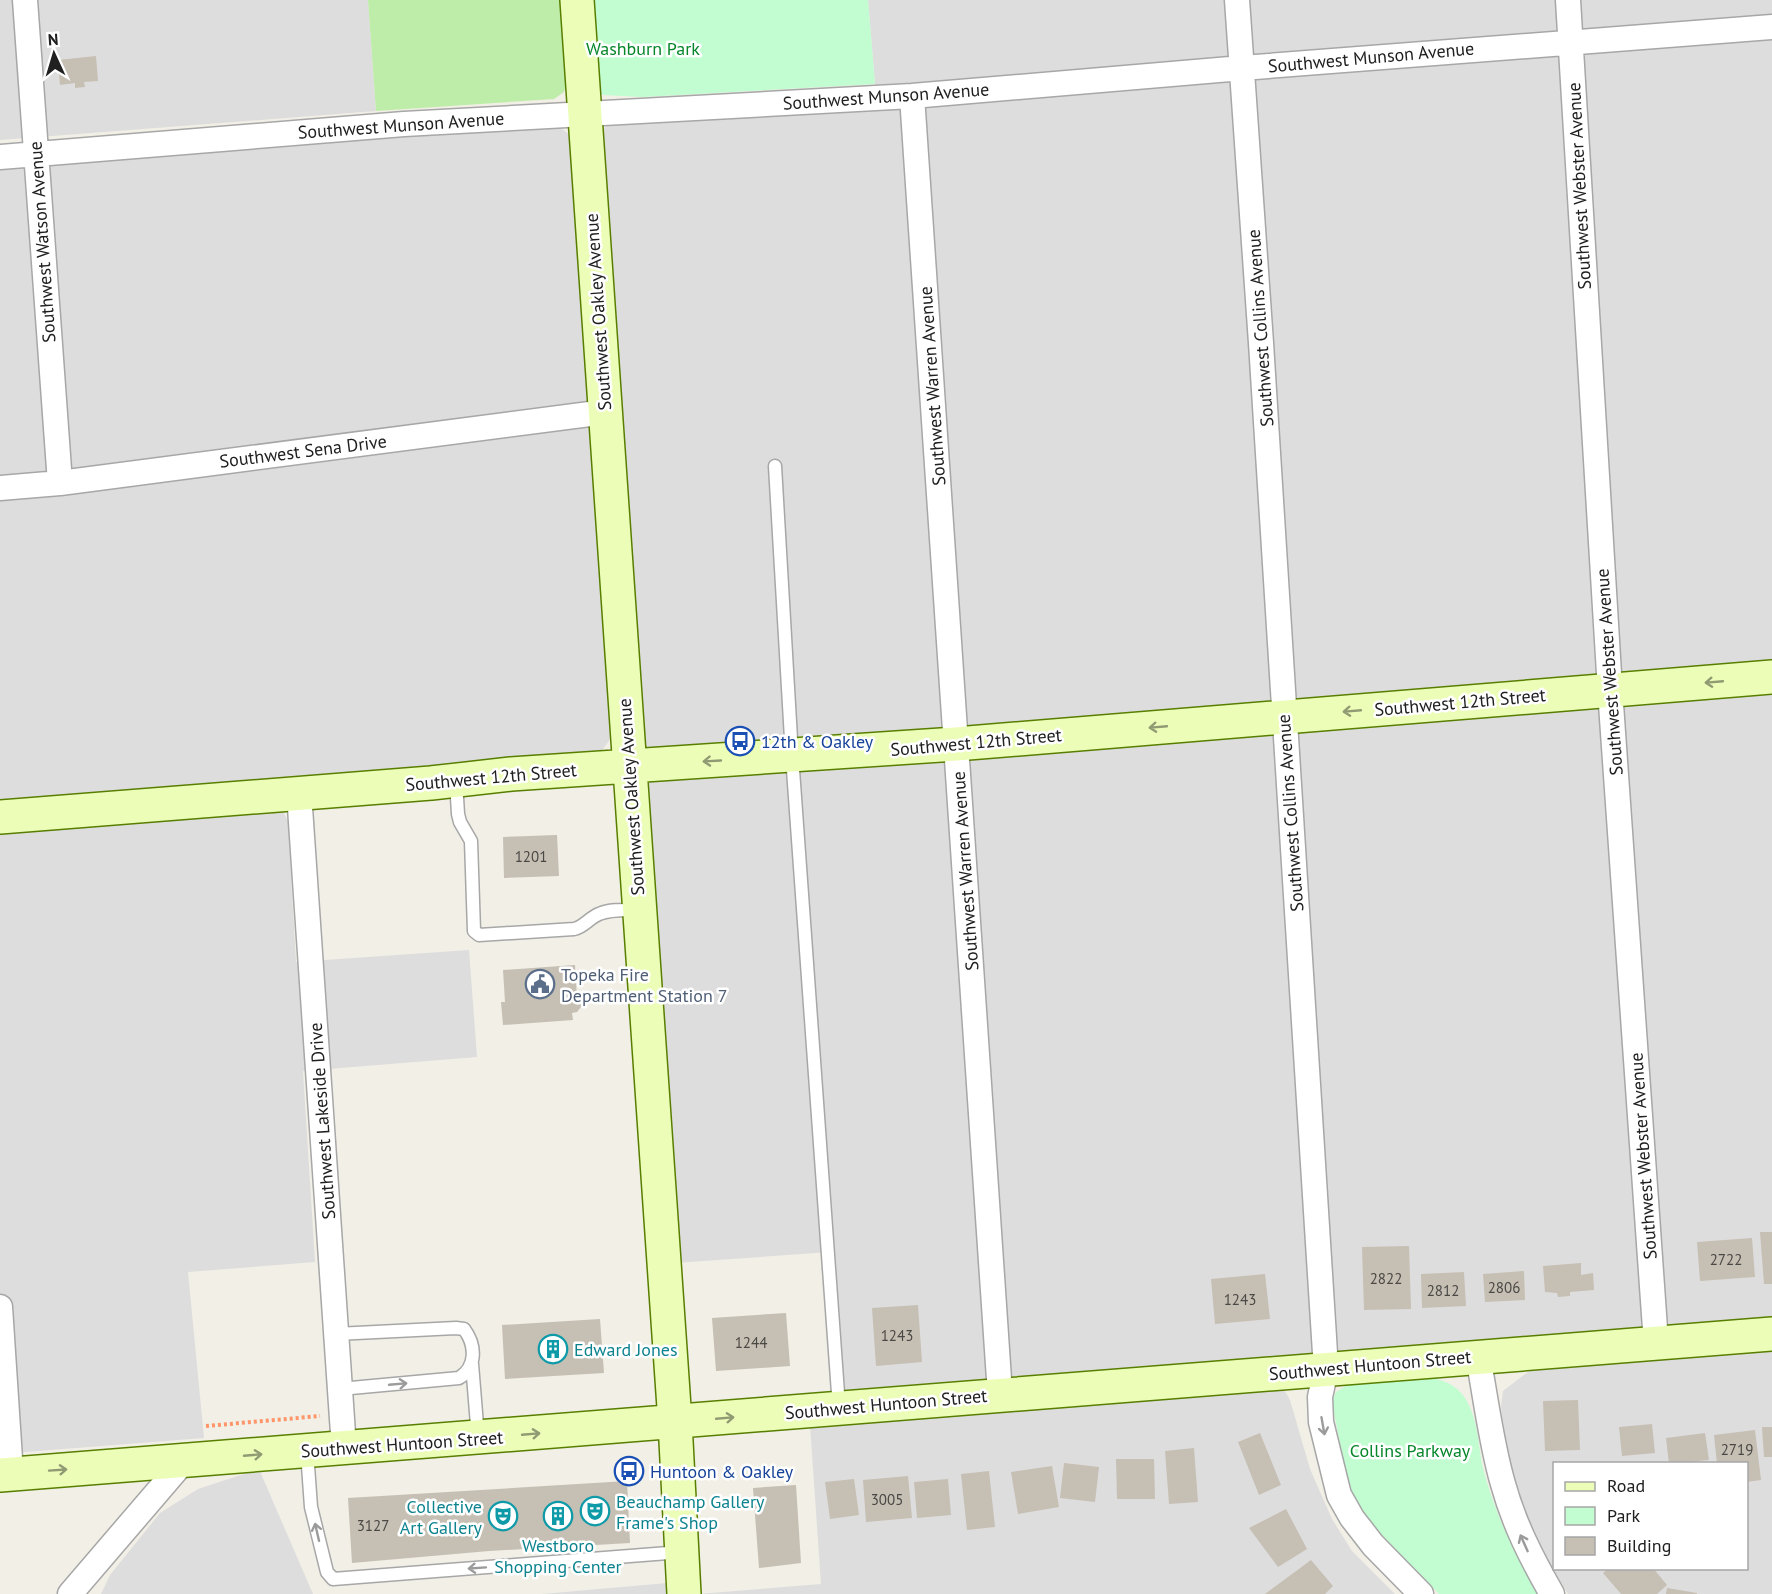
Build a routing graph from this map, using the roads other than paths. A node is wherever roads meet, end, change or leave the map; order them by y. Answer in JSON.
{"nodes":[{"id":1,"x":25,"y":0,"type":"edge"},
{"id":2,"x":577,"y":0,"type":"edge"},
{"id":3,"x":1237,"y":0,"type":"edge"},
{"id":4,"x":1568,"y":0,"type":"edge"},
{"id":5,"x":1772,"y":27,"type":"edge"},
{"id":6,"x":1571,"y":41,"type":"junction"},
{"id":7,"x":1242,"y":68,"type":"junction"},
{"id":8,"x":912,"y":96,"type":"junction"},
{"id":9,"x":585,"y":113,"type":"junction"},
{"id":10,"x":35,"y":154,"type":"junction"},
{"id":11,"x":0,"y":157,"type":"edge"},
{"id":12,"x":605,"y":412,"type":"junction"},
{"id":13,"x":774,"y":466,"type":"dead end"},
{"id":14,"x":60,"y":483,"type":"junction"},
{"id":15,"x":0,"y":488,"type":"edge"},
{"id":16,"x":1772,"y":677,"type":"edge"},
{"id":17,"x":1610,"y":690,"type":"junction"},
{"id":18,"x":1284,"y":716,"type":"junction"},
{"id":19,"x":956,"y":744,"type":"junction"},
{"id":20,"x":792,"y":756,"type":"junction"},
{"id":21,"x":629,"y":766,"type":"junction"},
{"id":22,"x":456,"y":780,"type":"junction"},
{"id":23,"x":300,"y":793,"type":"junction"},
{"id":24,"x":0,"y":818,"type":"edge"},
{"id":25,"x":639,"y":910,"type":"junction"},
{"id":26,"x":0,"y":1307,"type":"edge"},
{"id":27,"x":336,"y":1334,"type":"junction"},
{"id":28,"x":1772,"y":1334,"type":"edge"},
{"id":29,"x":1656,"y":1343,"type":"junction"},
{"id":30,"x":1478,"y":1357,"type":"junction"},
{"id":31,"x":472,"y":1365,"type":"junction"},
{"id":32,"x":1326,"y":1369,"type":"junction"},
{"id":33,"x":340,"y":1389,"type":"junction"},
{"id":34,"x":1000,"y":1394,"type":"junction"},
{"id":35,"x":839,"y":1407,"type":"junction"},
{"id":36,"x":675,"y":1422,"type":"junction"},
{"id":37,"x":478,"y":1438,"type":"junction"},
{"id":38,"x":344,"y":1448,"type":"junction"},
{"id":39,"x":307,"y":1451,"type":"junction"},
{"id":40,"x":184,"y":1461,"type":"junction"},
{"id":41,"x":5,"y":1474,"type":"edge"},
{"id":42,"x":682,"y":1552,"type":"junction"},
{"id":43,"x":78,"y":1588,"type":"edge"},
{"id":44,"x":684,"y":1594,"type":"edge"},
{"id":45,"x":1421,"y":1594,"type":"edge"},
{"id":46,"x":1552,"y":1594,"type":"edge"}],
"edges":[{"from":1,"to":10,"type":"street","name":"Southwest Watson Avenue"},
{"from":2,"to":9,"type":"main road","name":"Southwest Oakley Avenue"},
{"from":3,"to":7,"type":"street","name":"Southwest Collins Avenue"},
{"from":4,"to":6,"type":"street","name":"Southwest Webster Avenue"},
{"from":5,"to":6,"type":"street","name":"Southwest Munson Avenue"},
{"from":6,"to":7,"type":"street","name":"Southwest Munson Avenue"},
{"from":6,"to":17,"type":"street","name":"Southwest Webster Avenue"},
{"from":7,"to":8,"type":"street","name":"Southwest Munson Avenue"},
{"from":7,"to":18,"type":"street","name":"Southwest Collins Avenue"},
{"from":8,"to":9,"type":"street","name":"Southwest Munson Avenue"},
{"from":8,"to":19,"type":"street","name":"Southwest Warren Avenue"},
{"from":9,"to":10,"type":"street","name":"Southwest Munson Avenue"},
{"from":9,"to":12,"type":"main road","name":"Southwest Oakley Avenue"},
{"from":10,"to":11,"type":"street","name":"Southwest Munson Avenue"},
{"from":10,"to":14,"type":"street","name":"Southwest Watson Avenue"},
{"from":12,"to":14,"type":"street","name":"Southwest Sena Drive"},
{"from":12,"to":21,"type":"main road","name":"Southwest Oakley Avenue"},
{"from":13,"to":20,"type":"lane"},
{"from":14,"to":15,"type":"street","name":"Southwest Sena Drive"},
{"from":16,"to":17,"type":"main road","name":"Southwest 12th Street","one_way":true},
{"from":17,"to":18,"type":"main road","name":"Southwest 12th Street","one_way":true},
{"from":17,"to":29,"type":"street","name":"Southwest Webster Avenue"},
{"from":18,"to":19,"type":"main road","name":"Southwest 12th Street","one_way":true},
{"from":18,"to":32,"type":"street","name":"Southwest Collins Avenue"},
{"from":19,"to":20,"type":"main road","name":"Southwest 12th Street"},
{"from":19,"to":34,"type":"street","name":"Southwest Warren Avenue"},
{"from":20,"to":21,"type":"main road","name":"Southwest 12th Street","one_way":true},
{"from":20,"to":35,"type":"lane"},
{"from":21,"to":22,"type":"main road","name":"Southwest 12th Street"},
{"from":21,"to":25,"type":"main road","name":"Southwest Oakley Avenue"},
{"from":22,"to":23,"type":"main road","name":"Southwest 12th Street"},
{"from":22,"to":25,"type":"lane"},
{"from":23,"to":24,"type":"main road","name":"Southwest 12th Street"},
{"from":23,"to":27,"type":"street","name":"Southwest Lakeside Drive"},
{"from":25,"to":36,"type":"main road","name":"Southwest Oakley Avenue"},
{"from":26,"to":41,"type":"street"},
{"from":27,"to":31,"type":"lane"},
{"from":27,"to":33,"type":"street","name":"Southwest Lakeside Drive"},
{"from":28,"to":29,"type":"main road","name":"Southwest Huntoon Street"},
{"from":29,"to":30,"type":"main road","name":"Southwest Huntoon Street"},
{"from":30,"to":32,"type":"main road","name":"Southwest Huntoon Street"},
{"from":46,"to":30,"type":"street","one_way":true},
{"from":33,"to":31,"type":"lane","one_way":true},
{"from":31,"to":37,"type":"lane"},
{"from":32,"to":34,"type":"main road","name":"Southwest Huntoon Street"},
{"from":32,"to":45,"type":"street","name":"Southwest Collins Avenue","one_way":true},
{"from":33,"to":38,"type":"street","name":"Southwest Lakeside Drive"},
{"from":34,"to":35,"type":"main road","name":"Southwest Huntoon Street"},
{"from":36,"to":35,"type":"main road","name":"Southwest Huntoon Street","one_way":true},
{"from":37,"to":36,"type":"main road","name":"Southwest Huntoon Street","one_way":true},
{"from":36,"to":42,"type":"main road","name":"Southwest Oakley Avenue"},
{"from":37,"to":38,"type":"main road","name":"Southwest Huntoon Street"},
{"from":38,"to":39,"type":"main road","name":"Southwest Huntoon Street"},
{"from":40,"to":39,"type":"main road","name":"Southwest Huntoon Street","one_way":true},
{"from":42,"to":39,"type":"lane","one_way":true},
{"from":41,"to":40,"type":"main road","name":"Southwest Huntoon Street","one_way":true},
{"from":40,"to":43,"type":"street"},
{"from":42,"to":44,"type":"main road","name":"Southwest Oakley Avenue"}]}
